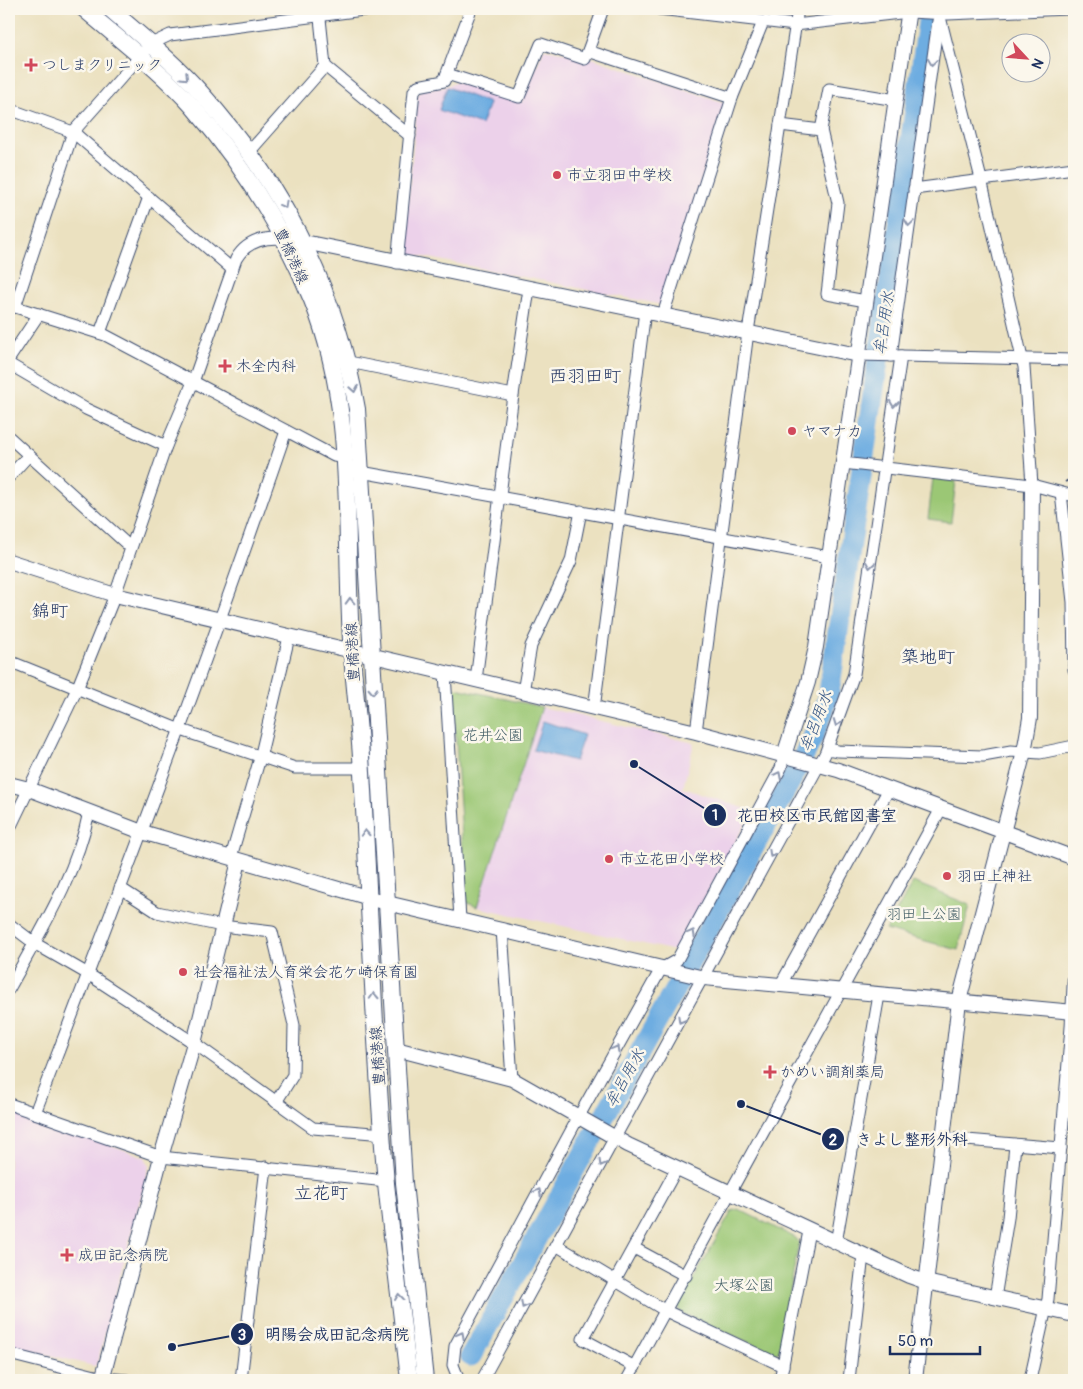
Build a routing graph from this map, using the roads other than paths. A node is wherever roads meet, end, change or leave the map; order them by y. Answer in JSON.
{"nodes":[{"id":1,"x":84,"y":9,"type":"edge"},
{"id":2,"x":110,"y":9,"type":"edge"},
{"id":3,"x":371,"y":9,"type":"edge"},
{"id":4,"x":471,"y":9,"type":"edge"},
{"id":5,"x":603,"y":9,"type":"edge"},
{"id":6,"x":659,"y":9,"type":"edge"},
{"id":7,"x":798,"y":9,"type":"edge"},
{"id":8,"x":1068,"y":9,"type":"edge"},
{"id":9,"x":926,"y":11,"type":"edge"},
{"id":10,"x":320,"y":12,"type":"edge"},
{"id":11,"x":763,"y":22,"type":"junction"},
{"id":12,"x":795,"y":25,"type":"junction"},
{"id":13,"x":151,"y":44,"type":"junction"},
{"id":14,"x":588,"y":51,"type":"junction"},
{"id":15,"x":140,"y":57,"type":"junction"},
{"id":16,"x":325,"y":66,"type":"junction"},
{"id":17,"x":447,"y":74,"type":"junction"},
{"id":18,"x":732,"y":98,"type":"junction"},
{"id":19,"x":896,"y":100,"type":"junction"},
{"id":20,"x":9,"y":109,"type":"edge"},
{"id":21,"x":780,"y":124,"type":"junction"},
{"id":22,"x":821,"y":130,"type":"junction"},
{"id":23,"x":73,"y":132,"type":"junction"},
{"id":24,"x":410,"y":136,"type":"junction"},
{"id":25,"x":250,"y":151,"type":"junction"},
{"id":26,"x":1074,"y":168,"type":"edge"},
{"id":27,"x":981,"y":179,"type":"junction"},
{"id":28,"x":914,"y":189,"type":"junction"},
{"id":29,"x":149,"y":197,"type":"junction"},
{"id":30,"x":284,"y":239,"type":"junction"},
{"id":31,"x":304,"y":242,"type":"junction"},
{"id":32,"x":397,"y":263,"type":"junction"},
{"id":33,"x":232,"y":270,"type":"junction"},
{"id":34,"x":529,"y":289,"type":"junction"},
{"id":35,"x":866,"y":301,"type":"junction"},
{"id":36,"x":12,"y":306,"type":"edge"},
{"id":37,"x":645,"y":311,"type":"junction"},
{"id":38,"x":39,"y":314,"type":"junction"},
{"id":39,"x":663,"y":315,"type":"junction"},
{"id":40,"x":748,"y":332,"type":"junction"},
{"id":41,"x":100,"y":333,"type":"junction"},
{"id":42,"x":858,"y":355,"type":"junction"},
{"id":43,"x":893,"y":356,"type":"junction"},
{"id":44,"x":9,"y":358,"type":"edge"},
{"id":45,"x":1022,"y":359,"type":"junction"},
{"id":46,"x":1074,"y":360,"type":"edge"},
{"id":47,"x":349,"y":362,"type":"junction"},
{"id":48,"x":9,"y":364,"type":"edge"},
{"id":49,"x":193,"y":382,"type":"junction"},
{"id":50,"x":513,"y":395,"type":"junction"},
{"id":51,"x":286,"y":431,"type":"junction"},
{"id":52,"x":9,"y":437,"type":"edge"},
{"id":53,"x":166,"y":446,"type":"junction"},
{"id":54,"x":29,"y":455,"type":"junction"},
{"id":55,"x":346,"y":458,"type":"junction"},
{"id":56,"x":850,"y":464,"type":"junction"},
{"id":57,"x":885,"y":468,"type":"junction"},
{"id":58,"x":361,"y":472,"type":"junction"},
{"id":59,"x":9,"y":477,"type":"edge"},
{"id":60,"x":1032,"y":485,"type":"junction"},
{"id":61,"x":1061,"y":493,"type":"junction"},
{"id":62,"x":1074,"y":496,"type":"edge"},
{"id":63,"x":500,"y":498,"type":"junction"},
{"id":64,"x":581,"y":511,"type":"junction"},
{"id":65,"x":618,"y":518,"type":"junction"},
{"id":66,"x":720,"y":536,"type":"junction"},
{"id":67,"x":130,"y":547,"type":"junction"},
{"id":68,"x":829,"y":557,"type":"junction"},
{"id":69,"x":9,"y":561,"type":"edge"},
{"id":70,"x":115,"y":595,"type":"junction"},
{"id":71,"x":222,"y":620,"type":"junction"},
{"id":72,"x":289,"y":637,"type":"junction"},
{"id":73,"x":352,"y":652,"type":"junction"},
{"id":74,"x":371,"y":655,"type":"junction"},
{"id":75,"x":9,"y":661,"type":"edge"},
{"id":76,"x":1074,"y":670,"type":"edge"},
{"id":77,"x":445,"y":673,"type":"junction"},
{"id":78,"x":476,"y":680,"type":"junction"},
{"id":79,"x":77,"y":689,"type":"junction"},
{"id":80,"x":523,"y":692,"type":"junction"},
{"id":81,"x":594,"y":709,"type":"junction"},
{"id":82,"x":178,"y":729,"type":"junction"},
{"id":83,"x":696,"y":732,"type":"junction"},
{"id":84,"x":1074,"y":746,"type":"edge"},
{"id":85,"x":828,"y":749,"type":"junction"},
{"id":86,"x":1024,"y":752,"type":"junction"},
{"id":87,"x":260,"y":758,"type":"junction"},
{"id":88,"x":802,"y":760,"type":"junction"},
{"id":89,"x":362,"y":768,"type":"junction"},
{"id":90,"x":9,"y":784,"type":"edge"},
{"id":91,"x":29,"y":789,"type":"junction"},
{"id":92,"x":889,"y":789,"type":"junction"},
{"id":93,"x":942,"y":808,"type":"junction"},
{"id":94,"x":89,"y":812,"type":"junction"},
{"id":95,"x":9,"y":830,"type":"edge"},
{"id":96,"x":142,"y":832,"type":"junction"},
{"id":97,"x":1003,"y":832,"type":"junction"},
{"id":98,"x":1074,"y":858,"type":"edge"},
{"id":99,"x":235,"y":859,"type":"junction"},
{"id":100,"x":120,"y":888,"type":"junction"},
{"id":101,"x":368,"y":898,"type":"junction"},
{"id":102,"x":387,"y":904,"type":"junction"},
{"id":103,"x":460,"y":919,"type":"junction"},
{"id":104,"x":9,"y":924,"type":"edge"},
{"id":105,"x":222,"y":926,"type":"junction"},
{"id":106,"x":502,"y":929,"type":"junction"},
{"id":107,"x":34,"y":943,"type":"junction"},
{"id":108,"x":1074,"y":966,"type":"edge"},
{"id":109,"x":668,"y":970,"type":"junction"},
{"id":110,"x":88,"y":974,"type":"junction"},
{"id":111,"x":704,"y":978,"type":"junction"},
{"id":112,"x":781,"y":984,"type":"junction"},
{"id":113,"x":9,"y":989,"type":"edge"},
{"id":114,"x":841,"y":992,"type":"junction"},
{"id":115,"x":880,"y":995,"type":"junction"},
{"id":116,"x":959,"y":1001,"type":"junction"},
{"id":117,"x":1073,"y":1012,"type":"edge"},
{"id":118,"x":194,"y":1043,"type":"junction"},
{"id":119,"x":396,"y":1048,"type":"junction"},
{"id":120,"x":512,"y":1079,"type":"junction"},
{"id":121,"x":276,"y":1102,"type":"junction"},
{"id":122,"x":9,"y":1104,"type":"edge"},
{"id":123,"x":35,"y":1113,"type":"junction"},
{"id":124,"x":579,"y":1116,"type":"junction"},
{"id":125,"x":384,"y":1134,"type":"junction"},
{"id":126,"x":610,"y":1135,"type":"junction"},
{"id":127,"x":943,"y":1138,"type":"junction"},
{"id":128,"x":1015,"y":1144,"type":"junction"},
{"id":129,"x":1061,"y":1148,"type":"junction"},
{"id":130,"x":161,"y":1157,"type":"junction"},
{"id":131,"x":266,"y":1167,"type":"junction"},
{"id":132,"x":677,"y":1168,"type":"junction"},
{"id":133,"x":386,"y":1181,"type":"junction"},
{"id":134,"x":731,"y":1194,"type":"junction"},
{"id":135,"x":809,"y":1231,"type":"junction"},
{"id":136,"x":836,"y":1243,"type":"junction"},
{"id":137,"x":556,"y":1245,"type":"junction"},
{"id":138,"x":634,"y":1248,"type":"junction"},
{"id":139,"x":863,"y":1255,"type":"junction"},
{"id":140,"x":686,"y":1276,"type":"junction"},
{"id":141,"x":615,"y":1281,"type":"junction"},
{"id":142,"x":926,"y":1282,"type":"junction"},
{"id":143,"x":996,"y":1298,"type":"junction"},
{"id":144,"x":1046,"y":1309,"type":"junction"},
{"id":145,"x":666,"y":1311,"type":"junction"},
{"id":146,"x":1074,"y":1315,"type":"edge"},
{"id":147,"x":9,"y":1354,"type":"edge"},
{"id":148,"x":635,"y":1366,"type":"junction"},
{"id":149,"x":782,"y":1366,"type":"junction"},
{"id":150,"x":103,"y":1379,"type":"edge"},
{"id":151,"x":127,"y":1380,"type":"edge"},
{"id":152,"x":241,"y":1380,"type":"edge"},
{"id":153,"x":409,"y":1380,"type":"edge"},
{"id":154,"x":425,"y":1380,"type":"edge"},
{"id":155,"x":459,"y":1380,"type":"edge"},
{"id":156,"x":482,"y":1380,"type":"edge"},
{"id":157,"x":628,"y":1380,"type":"edge"},
{"id":158,"x":780,"y":1380,"type":"edge"},
{"id":159,"x":849,"y":1380,"type":"edge"},
{"id":160,"x":916,"y":1380,"type":"edge"},
{"id":161,"x":1030,"y":1380,"type":"edge"}],
"edges":[{"from":1,"to":15,"type":"main road","name":"豊橋港線"},
{"from":2,"to":13,"type":"main road","name":"豊橋港線"},
{"from":3,"to":10,"type":"street"},
{"from":4,"to":17,"type":"street"},
{"from":5,"to":14,"type":"street"},
{"from":6,"to":11,"type":"street"},
{"from":7,"to":12,"type":"street"},
{"from":8,"to":9,"type":"street"},
{"from":9,"to":12,"type":"street"},
{"from":9,"to":19,"type":"street"},
{"from":9,"to":27,"type":"street"},
{"from":9,"to":28,"type":"street","one_way":true},
{"from":10,"to":13,"type":"street"},
{"from":10,"to":16,"type":"street"},
{"from":11,"to":12,"type":"street"},
{"from":11,"to":18,"type":"street"},
{"from":12,"to":21,"type":"street"},
{"from":13,"to":15,"type":"street"},
{"from":13,"to":25,"type":"main road","name":"豊橋港線","one_way":true},
{"from":14,"to":17,"type":"street"},
{"from":14,"to":18,"type":"street"},
{"from":15,"to":23,"type":"street"},
{"from":15,"to":30,"type":"main road","name":"豊橋港線"},
{"from":16,"to":24,"type":"street"},
{"from":16,"to":25,"type":"street"},
{"from":17,"to":24,"type":"street"},
{"from":18,"to":39,"type":"street"},
{"from":19,"to":22,"type":"street"},
{"from":19,"to":35,"type":"street"},
{"from":20,"to":23,"type":"street"},
{"from":21,"to":22,"type":"street"},
{"from":21,"to":40,"type":"street"},
{"from":22,"to":35,"type":"street"},
{"from":23,"to":29,"type":"street"},
{"from":23,"to":36,"type":"street"},
{"from":24,"to":32,"type":"street"},
{"from":25,"to":31,"type":"main road","name":"豊橋港線","one_way":true},
{"from":26,"to":27,"type":"street"},
{"from":27,"to":28,"type":"street"},
{"from":27,"to":45,"type":"street"},
{"from":28,"to":43,"type":"street","one_way":true},
{"from":29,"to":33,"type":"street"},
{"from":29,"to":41,"type":"street"},
{"from":30,"to":31,"type":"street"},
{"from":30,"to":33,"type":"street"},
{"from":30,"to":55,"type":"main road","name":"豊橋港線"},
{"from":31,"to":32,"type":"street"},
{"from":31,"to":47,"type":"main road","name":"豊橋港線"},
{"from":32,"to":34,"type":"street"},
{"from":33,"to":49,"type":"street"},
{"from":34,"to":37,"type":"street"},
{"from":34,"to":50,"type":"street"},
{"from":35,"to":42,"type":"street"},
{"from":36,"to":38,"type":"street"},
{"from":37,"to":39,"type":"street"},
{"from":37,"to":65,"type":"street"},
{"from":38,"to":41,"type":"street"},
{"from":38,"to":44,"type":"street"},
{"from":39,"to":40,"type":"street"},
{"from":40,"to":42,"type":"street"},
{"from":40,"to":66,"type":"street"},
{"from":41,"to":49,"type":"street"},
{"from":42,"to":43,"type":"street"},
{"from":42,"to":56,"type":"street"},
{"from":43,"to":45,"type":"street"},
{"from":43,"to":57,"type":"street","one_way":true},
{"from":45,"to":46,"type":"street"},
{"from":45,"to":60,"type":"street"},
{"from":47,"to":50,"type":"street"},
{"from":47,"to":58,"type":"main road","name":"豊橋港線","one_way":true},
{"from":48,"to":53,"type":"street"},
{"from":49,"to":51,"type":"street"},
{"from":49,"to":53,"type":"street"},
{"from":50,"to":63,"type":"street"},
{"from":51,"to":55,"type":"street"},
{"from":51,"to":71,"type":"street"},
{"from":52,"to":54,"type":"street"},
{"from":53,"to":67,"type":"street"},
{"from":54,"to":59,"type":"street"},
{"from":54,"to":67,"type":"street"},
{"from":73,"to":55,"type":"main road","name":"豊橋港線","one_way":true},
{"from":56,"to":57,"type":"street"},
{"from":56,"to":68,"type":"street"},
{"from":57,"to":60,"type":"street"},
{"from":57,"to":85,"type":"street","one_way":true},
{"from":58,"to":63,"type":"street"},
{"from":58,"to":74,"type":"main road","name":"豊橋港線"},
{"from":60,"to":61,"type":"street"},
{"from":60,"to":86,"type":"street"},
{"from":61,"to":62,"type":"street"},
{"from":61,"to":76,"type":"street"},
{"from":63,"to":64,"type":"street"},
{"from":63,"to":78,"type":"street"},
{"from":64,"to":65,"type":"street"},
{"from":64,"to":80,"type":"street"},
{"from":65,"to":66,"type":"street"},
{"from":65,"to":81,"type":"street"},
{"from":66,"to":68,"type":"street"},
{"from":66,"to":83,"type":"street"},
{"from":67,"to":70,"type":"street"},
{"from":68,"to":88,"type":"street"},
{"from":69,"to":70,"type":"street"},
{"from":70,"to":71,"type":"street"},
{"from":70,"to":79,"type":"street"},
{"from":71,"to":72,"type":"street"},
{"from":71,"to":82,"type":"street"},
{"from":72,"to":73,"type":"street"},
{"from":72,"to":87,"type":"street"},
{"from":73,"to":74,"type":"street"},
{"from":73,"to":89,"type":"main road","name":"豊橋港線"},
{"from":74,"to":77,"type":"street"},
{"from":74,"to":102,"type":"main road","name":"豊橋港線","one_way":true},
{"from":75,"to":79,"type":"street"},
{"from":77,"to":78,"type":"street"},
{"from":77,"to":103,"type":"street"},
{"from":78,"to":80,"type":"street"},
{"from":79,"to":82,"type":"street"},
{"from":79,"to":91,"type":"street"},
{"from":80,"to":81,"type":"street"},
{"from":81,"to":83,"type":"street"},
{"from":82,"to":87,"type":"street"},
{"from":82,"to":96,"type":"street"},
{"from":83,"to":88,"type":"street"},
{"from":84,"to":86,"type":"street"},
{"from":85,"to":86,"type":"street"},
{"from":85,"to":88,"type":"street"},
{"from":86,"to":97,"type":"street"},
{"from":87,"to":89,"type":"street"},
{"from":87,"to":99,"type":"street"},
{"from":88,"to":92,"type":"street"},
{"from":109,"to":88,"type":"street","one_way":true},
{"from":88,"to":111,"type":"street","one_way":true},
{"from":101,"to":89,"type":"main road","name":"豊橋港線","one_way":true},
{"from":90,"to":91,"type":"street"},
{"from":91,"to":94,"type":"street"},
{"from":91,"to":95,"type":"street"},
{"from":92,"to":93,"type":"street"},
{"from":92,"to":112,"type":"street"},
{"from":93,"to":97,"type":"street"},
{"from":93,"to":114,"type":"street"},
{"from":94,"to":96,"type":"street"},
{"from":94,"to":107,"type":"street"},
{"from":96,"to":99,"type":"street"},
{"from":96,"to":100,"type":"street"},
{"from":97,"to":98,"type":"street"},
{"from":97,"to":116,"type":"street"},
{"from":99,"to":101,"type":"street"},
{"from":99,"to":105,"type":"street"},
{"from":100,"to":105,"type":"street"},
{"from":100,"to":110,"type":"street"},
{"from":101,"to":102,"type":"street"},
{"from":125,"to":101,"type":"main road","name":"豊橋港線","one_way":true},
{"from":102,"to":103,"type":"street"},
{"from":102,"to":119,"type":"main road","name":"豊橋港線"},
{"from":103,"to":106,"type":"street"},
{"from":104,"to":107,"type":"street"},
{"from":105,"to":118,"type":"street"},
{"from":105,"to":121,"type":"street"},
{"from":106,"to":109,"type":"street"},
{"from":106,"to":120,"type":"street"},
{"from":107,"to":110,"type":"street"},
{"from":107,"to":113,"type":"street"},
{"from":108,"to":117,"type":"street"},
{"from":109,"to":111,"type":"street"},
{"from":124,"to":109,"type":"street","one_way":true},
{"from":110,"to":118,"type":"street"},
{"from":110,"to":123,"type":"street"},
{"from":111,"to":112,"type":"street"},
{"from":111,"to":126,"type":"street","one_way":true},
{"from":112,"to":114,"type":"street"},
{"from":114,"to":115,"type":"street"},
{"from":114,"to":134,"type":"street"},
{"from":115,"to":116,"type":"street"},
{"from":115,"to":136,"type":"street"},
{"from":116,"to":117,"type":"street"},
{"from":116,"to":127,"type":"street"},
{"from":117,"to":129,"type":"street"},
{"from":118,"to":121,"type":"street"},
{"from":118,"to":130,"type":"street"},
{"from":119,"to":120,"type":"street"},
{"from":119,"to":154,"type":"main road","name":"豊橋港線"},
{"from":120,"to":124,"type":"street"},
{"from":121,"to":125,"type":"street"},
{"from":122,"to":123,"type":"street"},
{"from":123,"to":130,"type":"street"},
{"from":124,"to":126,"type":"street"},
{"from":155,"to":124,"type":"street","one_way":true},
{"from":125,"to":133,"type":"main road","name":"豊橋港線"},
{"from":126,"to":132,"type":"street"},
{"from":126,"to":137,"type":"street","one_way":true},
{"from":127,"to":128,"type":"street"},
{"from":127,"to":142,"type":"street"},
{"from":128,"to":129,"type":"street"},
{"from":128,"to":143,"type":"street"},
{"from":129,"to":144,"type":"street"},
{"from":130,"to":131,"type":"street"},
{"from":130,"to":150,"type":"street"},
{"from":131,"to":133,"type":"street"},
{"from":131,"to":152,"type":"street"},
{"from":132,"to":134,"type":"street"},
{"from":132,"to":138,"type":"street"},
{"from":153,"to":133,"type":"main road","name":"豊橋港線","one_way":true},
{"from":134,"to":135,"type":"street"},
{"from":134,"to":140,"type":"street"},
{"from":135,"to":136,"type":"street"},
{"from":135,"to":149,"type":"street"},
{"from":136,"to":139,"type":"street"},
{"from":137,"to":141,"type":"street"},
{"from":137,"to":156,"type":"street","one_way":true},
{"from":138,"to":140,"type":"street"},
{"from":138,"to":141,"type":"street"},
{"from":139,"to":142,"type":"street"},
{"from":139,"to":159,"type":"street"},
{"from":140,"to":145,"type":"street"},
{"from":141,"to":145,"type":"street"},
{"from":141,"to":148,"type":"street"},
{"from":142,"to":143,"type":"street"},
{"from":142,"to":160,"type":"street"},
{"from":143,"to":144,"type":"street"},
{"from":144,"to":146,"type":"street"},
{"from":144,"to":161,"type":"street"},
{"from":145,"to":148,"type":"street"},
{"from":145,"to":149,"type":"street"},
{"from":147,"to":150,"type":"street"},
{"from":148,"to":157,"type":"street"},
{"from":149,"to":158,"type":"street"},
{"from":150,"to":151,"type":"street"}]}
